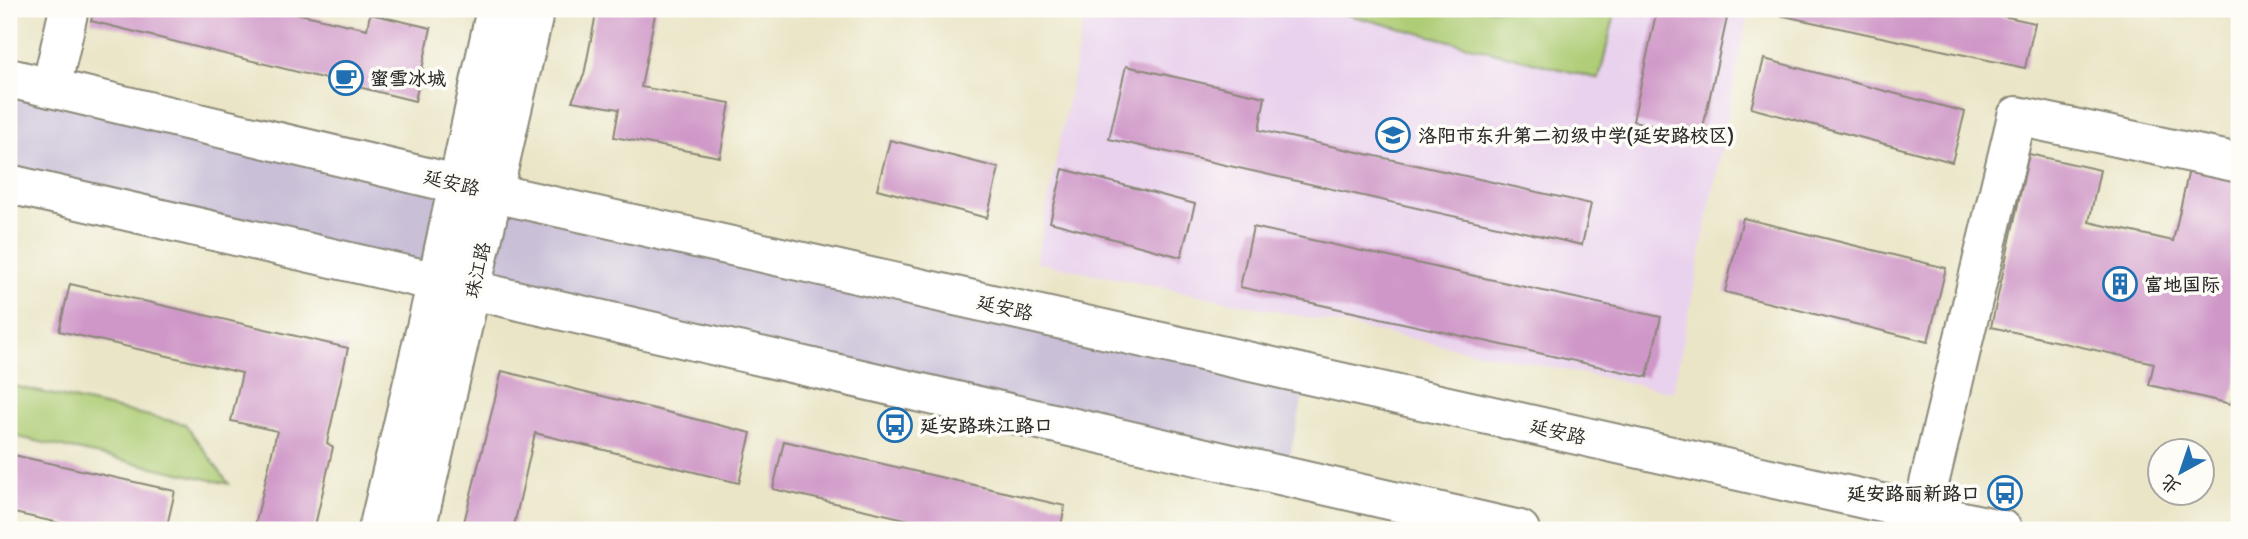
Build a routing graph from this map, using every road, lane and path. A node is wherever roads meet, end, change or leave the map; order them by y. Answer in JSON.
{"nodes":[{"id":1,"x":69,"y":9,"type":"edge"},
{"id":2,"x":496,"y":9,"type":"edge"},
{"id":3,"x":535,"y":9,"type":"edge"},
{"id":4,"x":9,"y":78,"type":"edge"},
{"id":5,"x":51,"y":88,"type":"junction"},
{"id":6,"x":2239,"y":163,"type":"edge"},
{"id":7,"x":457,"y":183,"type":"junction"},
{"id":8,"x":9,"y":184,"type":"edge"},
{"id":9,"x":494,"y":192,"type":"junction"},
{"id":10,"x":455,"y":285,"type":"junction"},
{"id":11,"x":1922,"y":513,"type":"junction"},
{"id":12,"x":378,"y":530,"type":"edge"},
{"id":13,"x":416,"y":530,"type":"edge"},
{"id":14,"x":1520,"y":530,"type":"edge"},
{"id":15,"x":2003,"y":530,"type":"edge"}],
"edges":[{"from":1,"to":5,"type":"main road"},
{"from":2,"to":7,"type":"main road","name":"珠江路"},
{"from":3,"to":9,"type":"main road","name":"珠江路"},
{"from":4,"to":5,"type":"main road","name":"延安路"},
{"from":5,"to":7,"type":"main road","name":"延安路"},
{"from":6,"to":11,"type":"main road"},
{"from":7,"to":9,"type":"main road","name":"延安路"},
{"from":7,"to":10,"type":"main road","name":"珠江路"},
{"from":8,"to":10,"type":"main road"},
{"from":9,"to":10,"type":"main road","name":"珠江路"},
{"from":9,"to":11,"type":"main road","name":"延安路"},
{"from":10,"to":12,"type":"main road","name":"珠江路"},
{"from":10,"to":13,"type":"main road","name":"珠江路"},
{"from":10,"to":14,"type":"main road"},
{"from":11,"to":15,"type":"main road","name":"延安路"}]}
